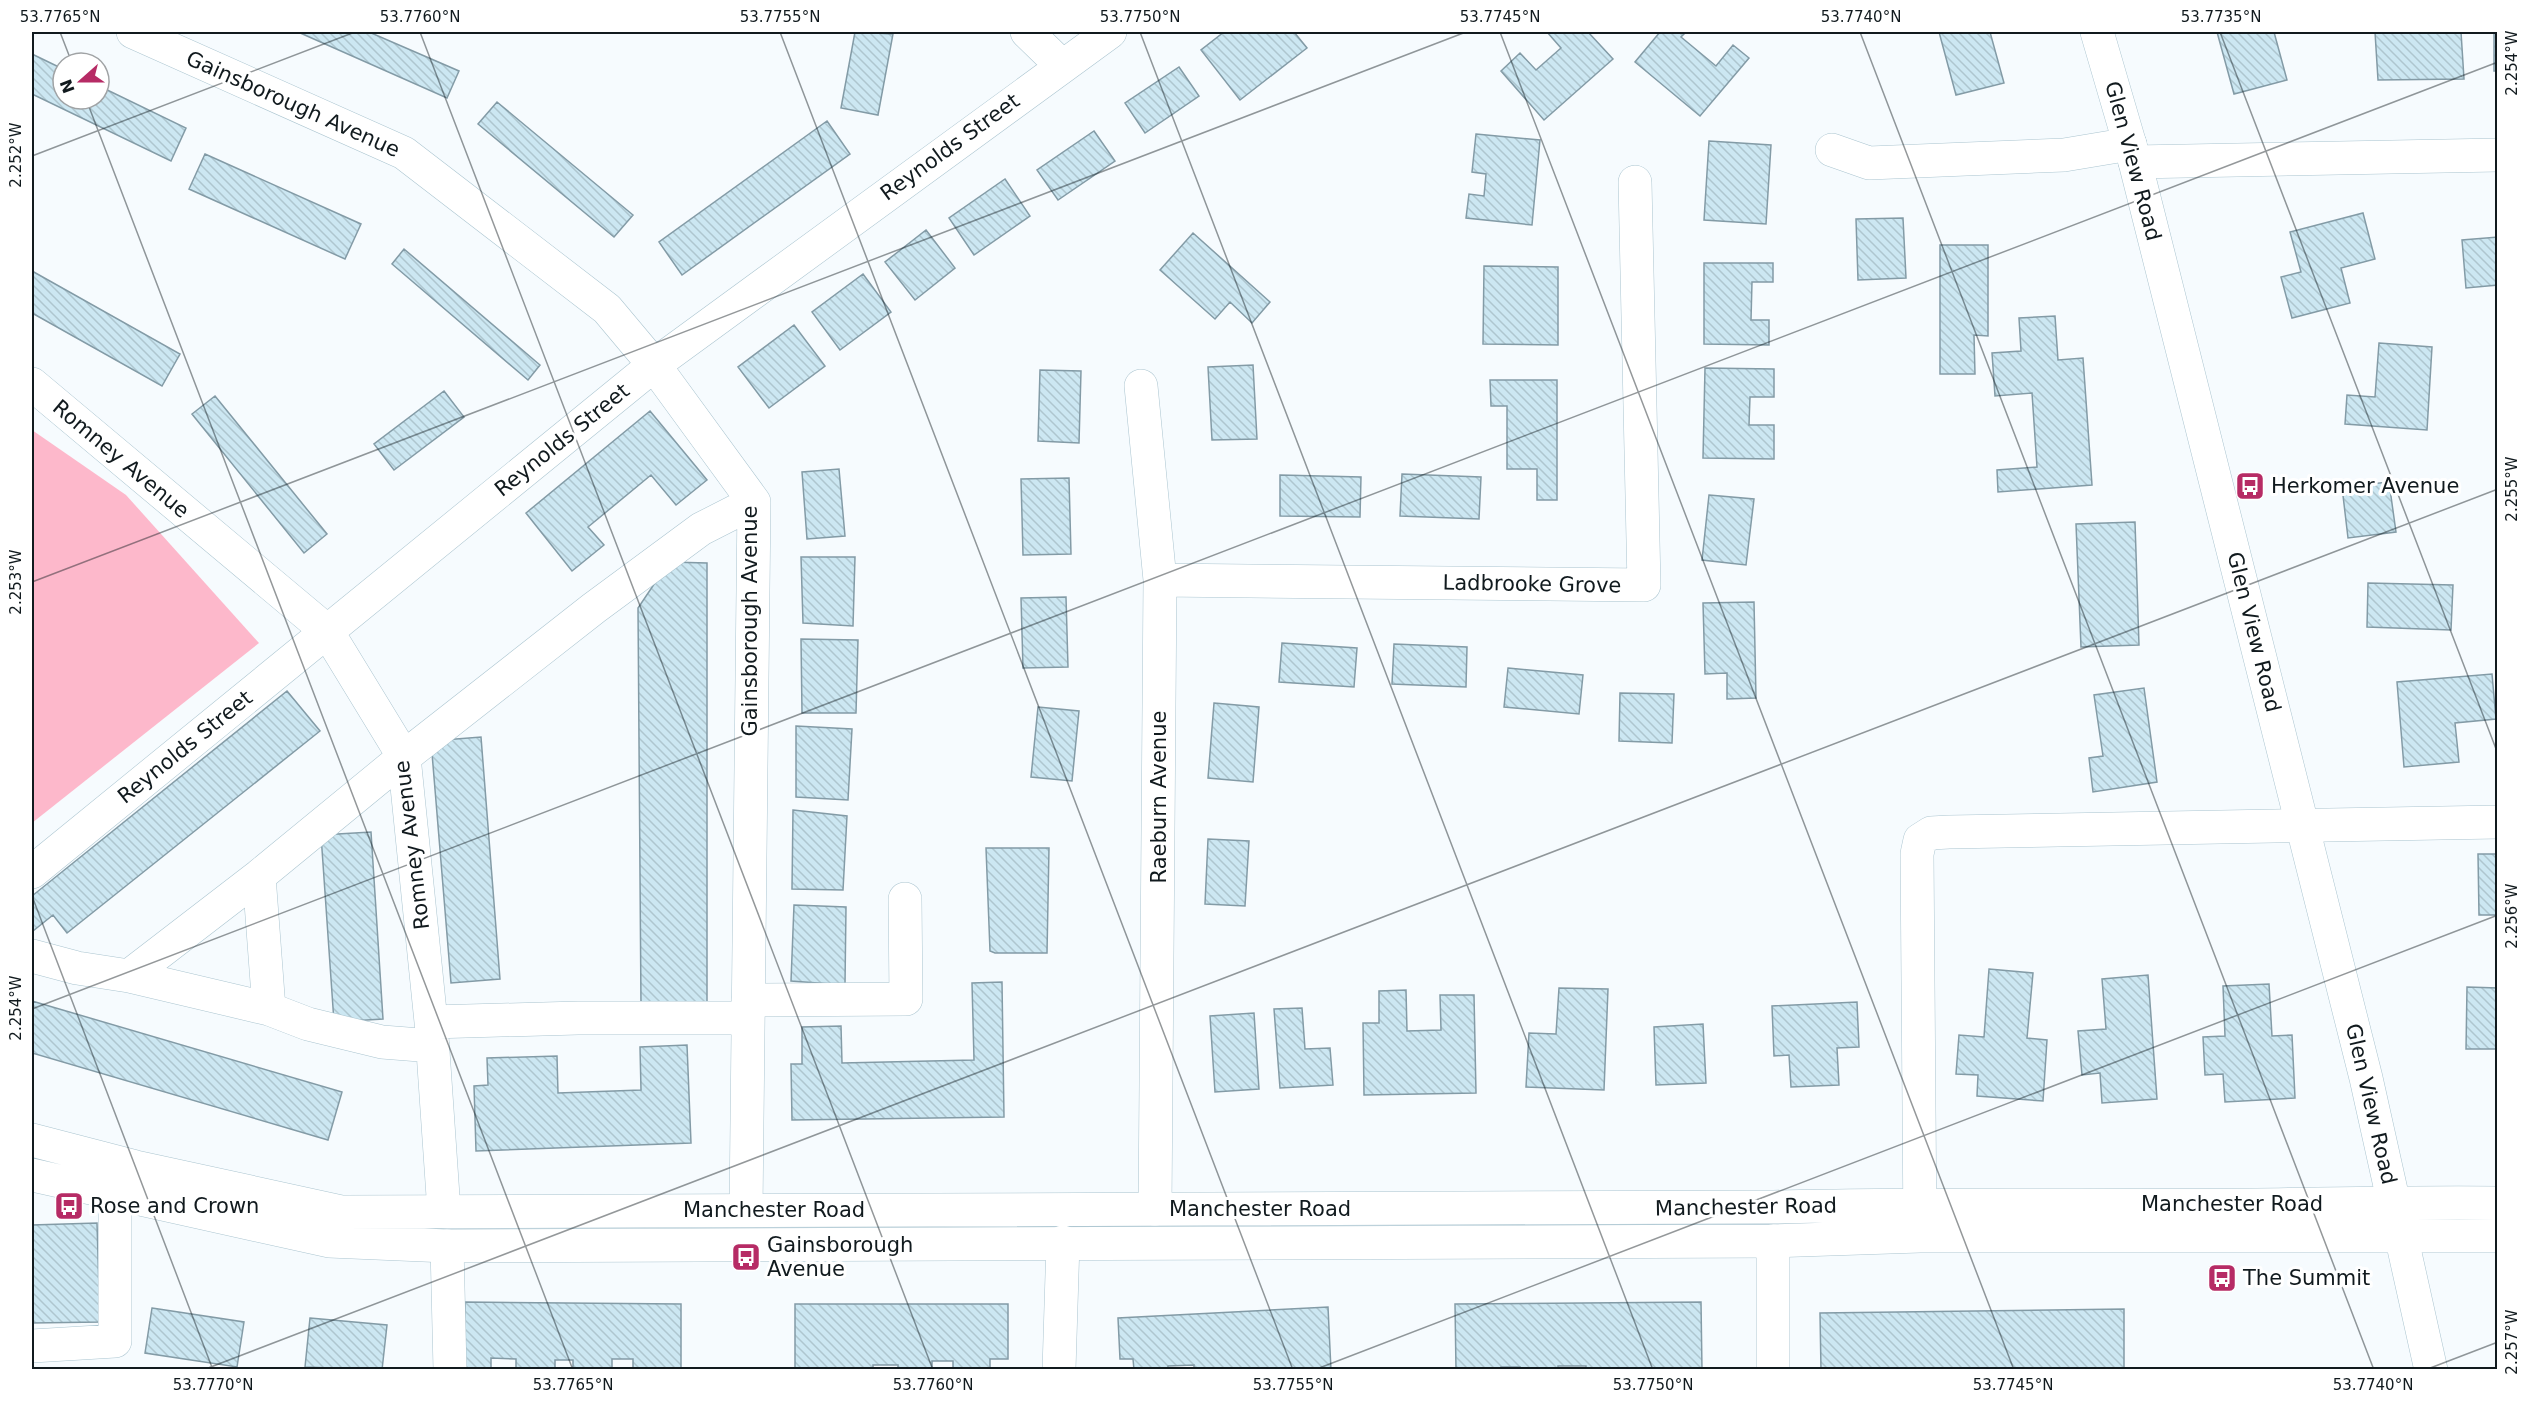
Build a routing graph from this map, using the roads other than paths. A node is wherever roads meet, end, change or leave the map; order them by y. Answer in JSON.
{"nodes":[{"id":1,"x":133,"y":32,"type":"edge"},
{"id":2,"x":1027,"y":32,"type":"edge"},
{"id":3,"x":1110,"y":32,"type":"edge"},
{"id":4,"x":2097,"y":32,"type":"edge"},
{"id":5,"x":1061,"y":65,"type":"junction"},
{"id":6,"x":1832,"y":150,"type":"dead end"},
{"id":7,"x":2133,"y":153,"type":"junction"},
{"id":8,"x":2498,"y":155,"type":"edge"},
{"id":9,"x":1635,"y":182,"type":"dead end"},
{"id":10,"x":654,"y":365,"type":"junction"},
{"id":11,"x":32,"y":384,"type":"edge"},
{"id":12,"x":1141,"y":386,"type":"dead end"},
{"id":13,"x":754,"y":502,"type":"junction"},
{"id":14,"x":1160,"y":580,"type":"junction"},
{"id":15,"x":327,"y":631,"type":"junction"},
{"id":16,"x":404,"y":757,"type":"junction"},
{"id":17,"x":2498,"y":822,"type":"edge"},
{"id":18,"x":2302,"y":824,"type":"junction"},
{"id":19,"x":32,"y":872,"type":"edge"},
{"id":20,"x":259,"y":876,"type":"junction"},
{"id":21,"x":905,"y":899,"type":"dead end"},
{"id":22,"x":32,"y":956,"type":"edge"},
{"id":23,"x":129,"y":976,"type":"junction"},
{"id":24,"x":269,"y":1009,"type":"junction"},
{"id":25,"x":748,"y":1009,"type":"junction"},
{"id":26,"x":433,"y":1034,"type":"junction"},
{"id":27,"x":32,"y":1140,"type":"edge"},
{"id":28,"x":32,"y":1175,"type":"edge"},
{"id":29,"x":115,"y":1193,"type":"junction"},
{"id":30,"x":2394,"y":1202,"type":"junction"},
{"id":31,"x":2498,"y":1203,"type":"edge"},
{"id":32,"x":1922,"y":1204,"type":"junction"},
{"id":33,"x":1773,"y":1207,"type":"junction"},
{"id":34,"x":1394,"y":1208,"type":"junction"},
{"id":35,"x":1064,"y":1209,"type":"junction"},
{"id":36,"x":1155,"y":1209,"type":"junction"},
{"id":37,"x":746,"y":1210,"type":"junction"},
{"id":38,"x":444,"y":1211,"type":"junction"},
{"id":39,"x":1920,"y":1236,"type":"junction"},
{"id":40,"x":2401,"y":1236,"type":"junction"},
{"id":41,"x":2498,"y":1236,"type":"edge"},
{"id":42,"x":1773,"y":1241,"type":"junction"},
{"id":43,"x":1063,"y":1242,"type":"junction"},
{"id":44,"x":1393,"y":1242,"type":"junction"},
{"id":45,"x":1158,"y":1243,"type":"junction"},
{"id":46,"x":746,"y":1244,"type":"junction"},
{"id":47,"x":447,"y":1246,"type":"junction"},
{"id":48,"x":32,"y":1346,"type":"edge"},
{"id":49,"x":450,"y":1370,"type":"edge"},
{"id":50,"x":1059,"y":1370,"type":"edge"},
{"id":51,"x":1773,"y":1370,"type":"edge"},
{"id":52,"x":2431,"y":1370,"type":"edge"}],
"edges":[{"from":1,"to":10,"type":"main road","name":"Gainsborough Avenue"},
{"from":2,"to":5,"type":"main road"},
{"from":3,"to":5,"type":"main road","name":"Reynolds Street"},
{"from":4,"to":7,"type":"main road","name":"Glen View Road"},
{"from":5,"to":10,"type":"main road","name":"Reynolds Street"},
{"from":6,"to":7,"type":"main road"},
{"from":7,"to":8,"type":"main road"},
{"from":7,"to":18,"type":"main road","name":"Glen View Road"},
{"from":9,"to":14,"type":"main road","name":"Ladbrooke Grove"},
{"from":10,"to":13,"type":"main road","name":"Gainsborough Avenue"},
{"from":10,"to":15,"type":"main road","name":"Reynolds Street"},
{"from":11,"to":15,"type":"main road","name":"Romney Avenue"},
{"from":12,"to":14,"type":"main road","name":"Raeburn Avenue"},
{"from":13,"to":16,"type":"main road"},
{"from":13,"to":25,"type":"main road","name":"Gainsborough Avenue"},
{"from":14,"to":36,"type":"main road","name":"Raeburn Avenue"},
{"from":15,"to":16,"type":"main road","name":"Romney Avenue"},
{"from":15,"to":19,"type":"main road","name":"Reynolds Street"},
{"from":16,"to":20,"type":"main road"},
{"from":16,"to":26,"type":"main road","name":"Romney Avenue"},
{"from":17,"to":18,"type":"main road"},
{"from":18,"to":30,"type":"main road","name":"Glen View Road"},
{"from":18,"to":32,"type":"main road"},
{"from":20,"to":23,"type":"main road"},
{"from":20,"to":24,"type":"main road"},
{"from":21,"to":25,"type":"main road"},
{"from":22,"to":23,"type":"main road"},
{"from":23,"to":24,"type":"main road"},
{"from":24,"to":26,"type":"main road"},
{"from":25,"to":26,"type":"main road"},
{"from":25,"to":37,"type":"main road","name":"Gainsborough Avenue"},
{"from":26,"to":38,"type":"main road","name":"Romney Avenue"},
{"from":27,"to":38,"type":"main road","name":"Manchester Road"},
{"from":28,"to":29,"type":"main road","name":"Manchester Road"},
{"from":29,"to":47,"type":"main road","name":"Manchester Road"},
{"from":29,"to":48,"type":"main road"},
{"from":30,"to":31,"type":"main road","name":"Manchester Road"},
{"from":30,"to":32,"type":"main road","name":"Manchester Road"},
{"from":30,"to":40,"type":"main road","name":"Glen View Road"},
{"from":32,"to":33,"type":"main road","name":"Manchester Road"},
{"from":32,"to":39,"type":"main road"},
{"from":33,"to":34,"type":"main road","name":"Manchester Road"},
{"from":33,"to":42,"type":"main road"},
{"from":34,"to":36,"type":"main road","name":"Manchester Road"},
{"from":34,"to":44,"type":"main road"},
{"from":35,"to":36,"type":"main road","name":"Manchester Road"},
{"from":35,"to":37,"type":"main road","name":"Manchester Road"},
{"from":35,"to":43,"type":"main road"},
{"from":36,"to":45,"type":"main road","name":"Raeburn Avenue"},
{"from":37,"to":38,"type":"main road","name":"Manchester Road"},
{"from":37,"to":46,"type":"main road","name":"Gainsborough Avenue"},
{"from":38,"to":47,"type":"main road","name":"Romney Avenue"},
{"from":39,"to":40,"type":"main road","name":"Manchester Road"},
{"from":39,"to":42,"type":"main road","name":"Manchester Road"},
{"from":40,"to":41,"type":"main road","name":"Manchester Road"},
{"from":40,"to":52,"type":"main road","name":"Glen View Road"},
{"from":42,"to":44,"type":"main road","name":"Manchester Road"},
{"from":42,"to":51,"type":"main road"},
{"from":43,"to":45,"type":"main road","name":"Manchester Road"},
{"from":43,"to":46,"type":"main road","name":"Manchester Road"},
{"from":43,"to":50,"type":"main road"},
{"from":44,"to":45,"type":"main road","name":"Manchester Road"},
{"from":46,"to":47,"type":"main road","name":"Manchester Road"},
{"from":47,"to":49,"type":"main road","name":"Romney Avenue"}]}
